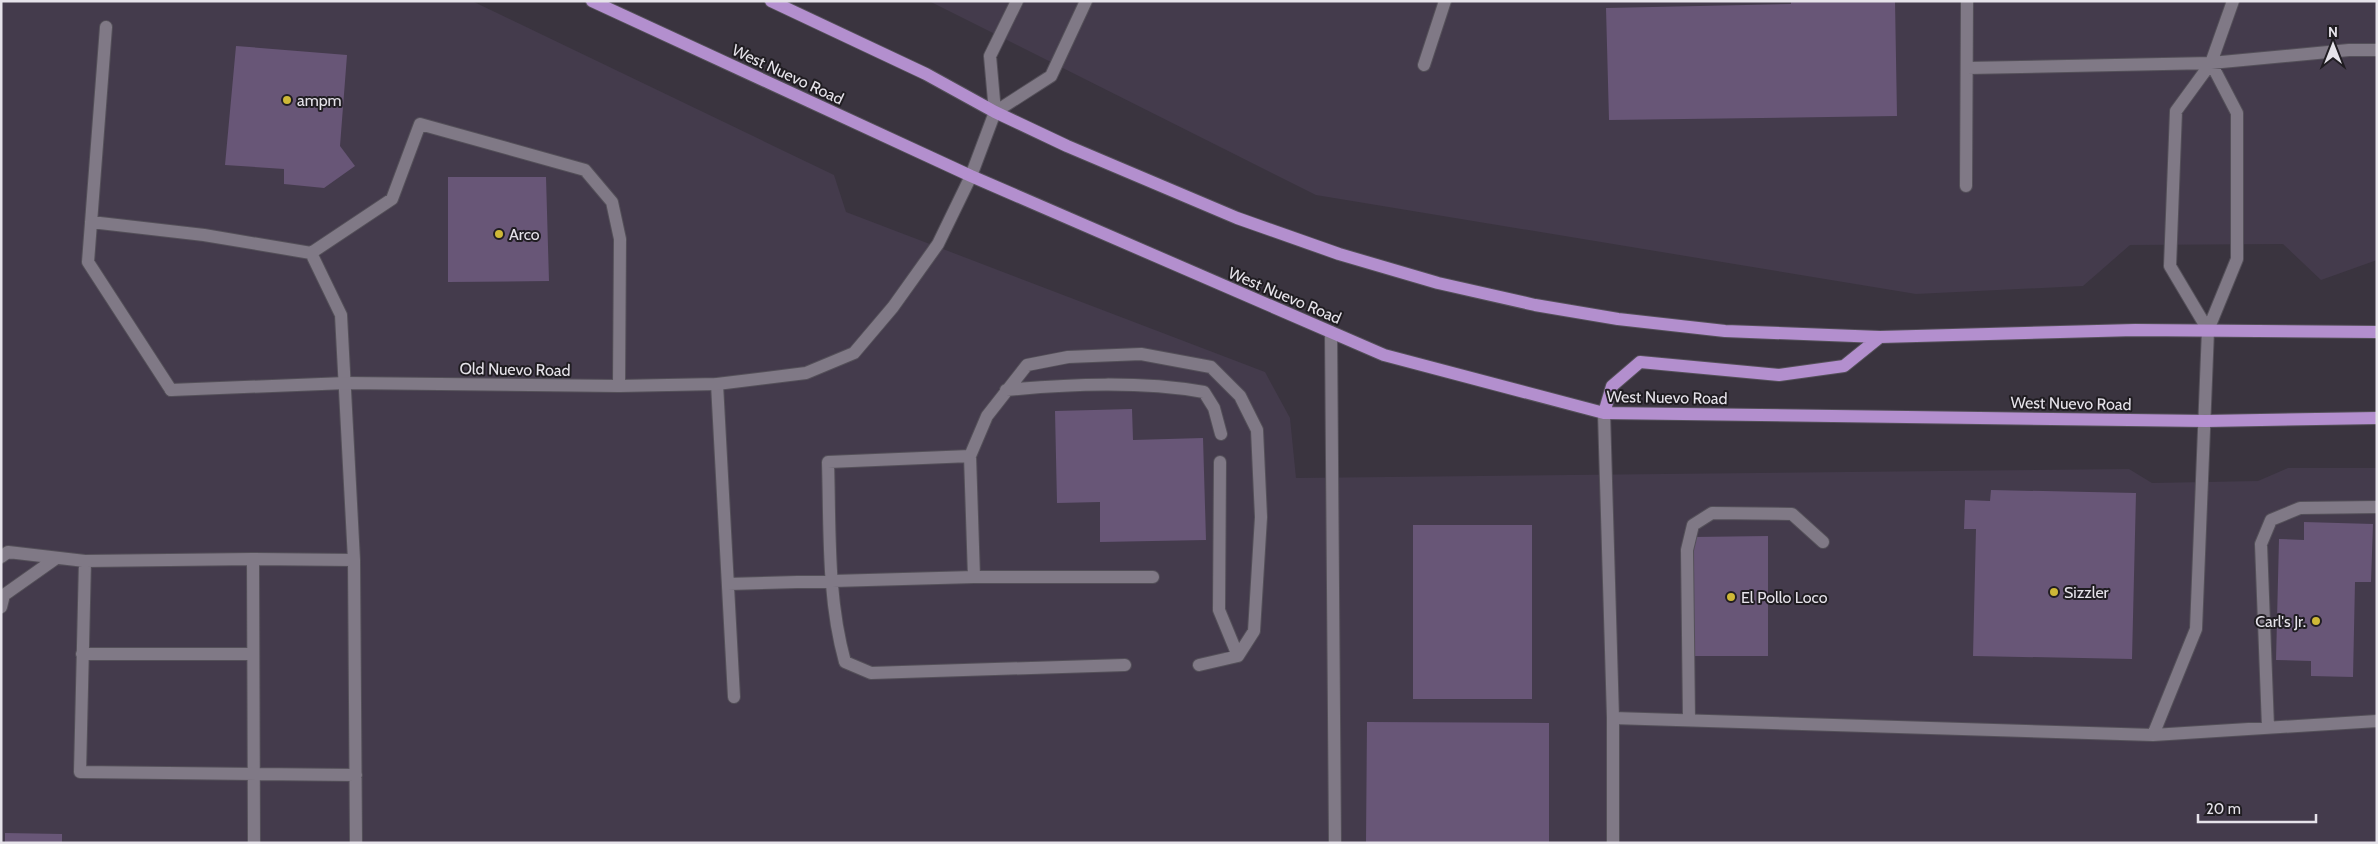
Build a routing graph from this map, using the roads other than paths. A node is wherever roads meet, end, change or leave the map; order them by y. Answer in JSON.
{"nodes":[{"id":1,"x":592,"y":1,"type":"edge"},
{"id":2,"x":771,"y":1,"type":"edge"},
{"id":3,"x":1017,"y":1,"type":"edge"},
{"id":4,"x":1086,"y":1,"type":"edge"},
{"id":5,"x":1445,"y":1,"type":"edge"},
{"id":6,"x":1967,"y":1,"type":"edge"},
{"id":7,"x":2232,"y":1,"type":"edge"},
{"id":8,"x":106,"y":27,"type":"dead end"},
{"id":9,"x":2377,"y":50,"type":"edge"},
{"id":10,"x":2211,"y":63,"type":"junction"},
{"id":11,"x":1424,"y":65,"type":"dead end"},
{"id":12,"x":1967,"y":68,"type":"junction"},
{"id":13,"x":995,"y":112,"type":"junction"},
{"id":14,"x":971,"y":176,"type":"junction"},
{"id":15,"x":1966,"y":186,"type":"dead end"},
{"id":16,"x":91,"y":222,"type":"junction"},
{"id":17,"x":311,"y":253,"type":"junction"},
{"id":18,"x":2208,"y":330,"type":"junction"},
{"id":19,"x":1331,"y":332,"type":"junction"},
{"id":20,"x":2377,"y":332,"type":"edge"},
{"id":21,"x":1880,"y":338,"type":"junction"},
{"id":22,"x":346,"y":383,"type":"junction"},
{"id":23,"x":717,"y":384,"type":"junction"},
{"id":24,"x":619,"y":386,"type":"junction"},
{"id":25,"x":1006,"y":390,"type":"junction"},
{"id":26,"x":1604,"y":413,"type":"junction"},
{"id":27,"x":2377,"y":418,"type":"edge"},
{"id":28,"x":2206,"y":421,"type":"junction"},
{"id":29,"x":1221,"y":434,"type":"dead end"},
{"id":30,"x":970,"y":456,"type":"junction"},
{"id":31,"x":1220,"y":462,"type":"dead end"},
{"id":32,"x":2377,"y":507,"type":"edge"},
{"id":33,"x":1823,"y":542,"type":"dead end"},
{"id":34,"x":1,"y":557,"type":"edge"},
{"id":35,"x":54,"y":559,"type":"junction"},
{"id":36,"x":253,"y":559,"type":"junction"},
{"id":37,"x":354,"y":560,"type":"junction"},
{"id":38,"x":85,"y":561,"type":"junction"},
{"id":39,"x":974,"y":577,"type":"junction"},
{"id":40,"x":1153,"y":577,"type":"dead end"},
{"id":41,"x":832,"y":581,"type":"junction"},
{"id":42,"x":728,"y":584,"type":"junction"},
{"id":43,"x":1,"y":607,"type":"edge"},
{"id":44,"x":82,"y":654,"type":"junction"},
{"id":45,"x":253,"y":654,"type":"junction"},
{"id":46,"x":1238,"y":656,"type":"junction"},
{"id":47,"x":1125,"y":665,"type":"dead end"},
{"id":48,"x":1199,"y":665,"type":"dead end"},
{"id":49,"x":734,"y":697,"type":"dead end"},
{"id":50,"x":1613,"y":718,"type":"junction"},
{"id":51,"x":1689,"y":720,"type":"junction"},
{"id":52,"x":2377,"y":720,"type":"edge"},
{"id":53,"x":2268,"y":728,"type":"junction"},
{"id":54,"x":2153,"y":735,"type":"junction"},
{"id":55,"x":254,"y":775,"type":"junction"},
{"id":56,"x":356,"y":775,"type":"junction"},
{"id":57,"x":254,"y":843,"type":"edge"},
{"id":58,"x":356,"y":843,"type":"edge"},
{"id":59,"x":1335,"y":843,"type":"edge"},
{"id":60,"x":1613,"y":843,"type":"edge"}],
"edges":[{"from":1,"to":14,"type":"main road","name":"West Nuevo Road"},
{"from":2,"to":13,"type":"main road"},
{"from":3,"to":13,"type":"street"},
{"from":4,"to":13,"type":"street"},
{"from":5,"to":11,"type":"street"},
{"from":6,"to":12,"type":"street"},
{"from":7,"to":10,"type":"street"},
{"from":8,"to":16,"type":"street"},
{"from":9,"to":10,"type":"street"},
{"from":10,"to":12,"type":"street"},
{"from":10,"to":18,"type":"street"},
{"from":10,"to":18,"type":"street"},
{"from":12,"to":15,"type":"street"},
{"from":13,"to":14,"type":"street"},
{"from":13,"to":21,"type":"main road"},
{"from":14,"to":19,"type":"main road","name":"West Nuevo Road"},
{"from":14,"to":23,"type":"street","name":"Old Nuevo Road"},
{"from":16,"to":17,"type":"street"},
{"from":16,"to":22,"type":"street","name":"Old Nuevo Road"},
{"from":17,"to":22,"type":"street"},
{"from":17,"to":24,"type":"street"},
{"from":18,"to":20,"type":"main road"},
{"from":18,"to":21,"type":"main road"},
{"from":18,"to":28,"type":"street"},
{"from":19,"to":26,"type":"main road","name":"West Nuevo Road"},
{"from":19,"to":59,"type":"street"},
{"from":21,"to":26,"type":"main road"},
{"from":22,"to":24,"type":"street","name":"Old Nuevo Road"},
{"from":22,"to":37,"type":"street"},
{"from":23,"to":24,"type":"street","name":"Old Nuevo Road"},
{"from":23,"to":42,"type":"street"},
{"from":25,"to":29,"type":"street"},
{"from":25,"to":30,"type":"street"},
{"from":25,"to":46,"type":"street"},
{"from":26,"to":28,"type":"main road","name":"West Nuevo Road"},
{"from":26,"to":50,"type":"street"},
{"from":27,"to":28,"type":"main road","name":"West Nuevo Road"},
{"from":28,"to":54,"type":"street"},
{"from":30,"to":39,"type":"street"},
{"from":30,"to":41,"type":"street"},
{"from":31,"to":46,"type":"street"},
{"from":32,"to":53,"type":"street"},
{"from":33,"to":51,"type":"street"},
{"from":34,"to":35,"type":"street"},
{"from":35,"to":38,"type":"street"},
{"from":35,"to":43,"type":"street"},
{"from":36,"to":37,"type":"street"},
{"from":36,"to":38,"type":"street"},
{"from":36,"to":45,"type":"street"},
{"from":37,"to":56,"type":"street"},
{"from":38,"to":44,"type":"street"},
{"from":39,"to":40,"type":"street"},
{"from":39,"to":41,"type":"street"},
{"from":41,"to":42,"type":"street"},
{"from":41,"to":47,"type":"street"},
{"from":42,"to":49,"type":"street"},
{"from":44,"to":45,"type":"street"},
{"from":44,"to":55,"type":"street"},
{"from":45,"to":55,"type":"street"},
{"from":46,"to":48,"type":"street"},
{"from":50,"to":51,"type":"street"},
{"from":50,"to":60,"type":"street"},
{"from":51,"to":54,"type":"street"},
{"from":52,"to":53,"type":"street"},
{"from":53,"to":54,"type":"street"},
{"from":55,"to":56,"type":"street"},
{"from":55,"to":57,"type":"street"},
{"from":56,"to":58,"type":"street"}]}
